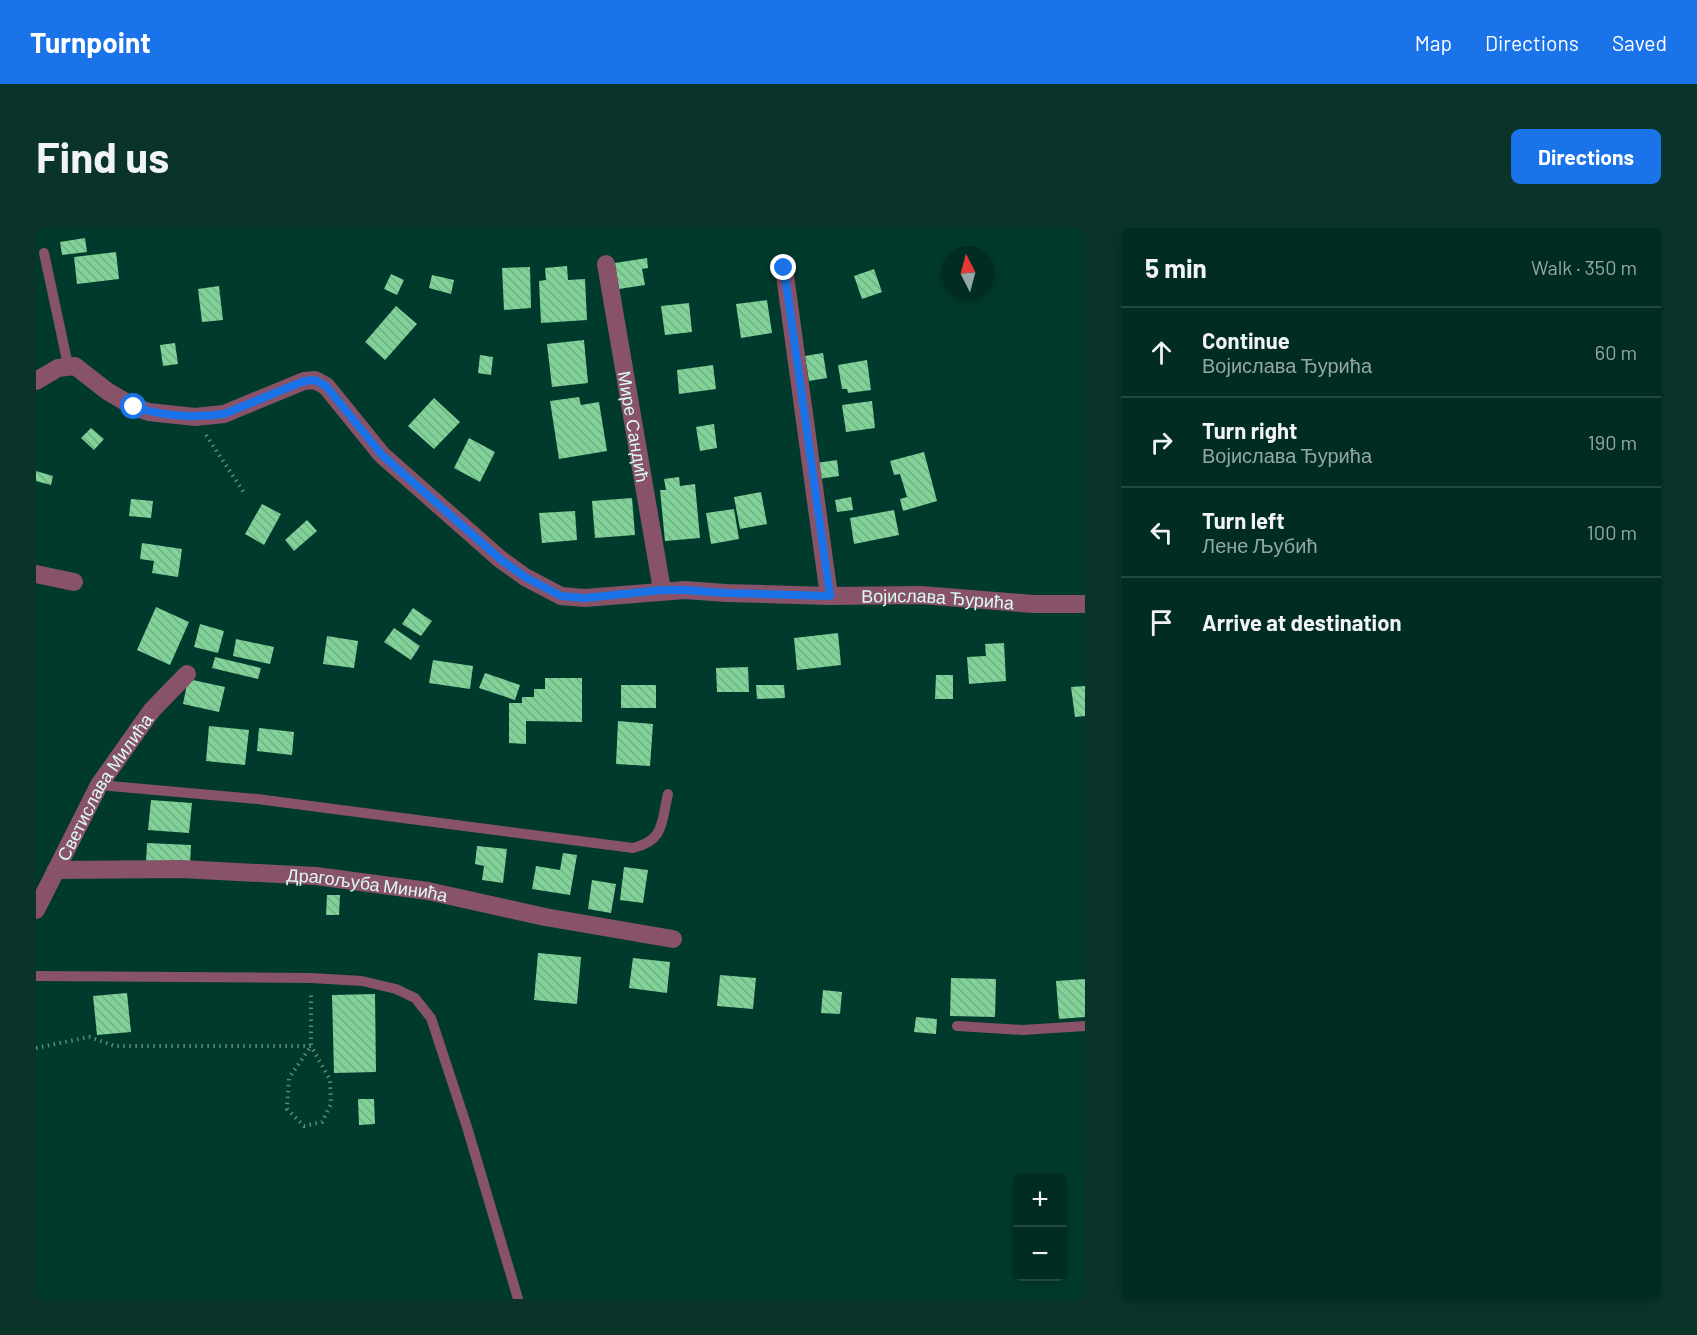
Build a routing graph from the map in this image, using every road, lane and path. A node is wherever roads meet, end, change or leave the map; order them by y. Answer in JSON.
{"nodes":[{"id":1,"x":44,"y":253,"type":"dead end"},
{"id":2,"x":606,"y":264,"type":"dead end"},
{"id":3,"x":784,"y":268,"type":"dead end"},
{"id":4,"x":68,"y":365,"type":"junction"},
{"id":5,"x":36,"y":381,"type":"edge"},
{"id":6,"x":195,"y":417,"type":"junction"},
{"id":7,"x":245,"y":494,"type":"dead end"},
{"id":8,"x":36,"y":574,"type":"edge"},
{"id":9,"x":74,"y":582,"type":"dead end"},
{"id":10,"x":662,"y":590,"type":"junction"},
{"id":11,"x":830,"y":596,"type":"junction"},
{"id":12,"x":1085,"y":604,"type":"edge"},
{"id":13,"x":187,"y":674,"type":"dead end"},
{"id":14,"x":99,"y":785,"type":"junction"},
{"id":15,"x":668,"y":794,"type":"dead end"},
{"id":16,"x":56,"y":870,"type":"junction"},
{"id":17,"x":36,"y":910,"type":"edge"},
{"id":18,"x":673,"y":939,"type":"dead end"},
{"id":19,"x":36,"y":976,"type":"edge"},
{"id":20,"x":311,"y":978,"type":"junction"},
{"id":21,"x":957,"y":1026,"type":"dead end"},
{"id":22,"x":1085,"y":1026,"type":"edge"},
{"id":23,"x":311,"y":1046,"type":"junction"},
{"id":24,"x":36,"y":1048,"type":"edge"},
{"id":25,"x":518,"y":1299,"type":"edge"}],
"edges":[{"from":1,"to":4,"type":"lane"},
{"from":2,"to":10,"type":"street","name":"Мире Сандић"},
{"from":3,"to":11,"type":"street"},
{"from":4,"to":5,"type":"street"},
{"from":4,"to":6,"type":"street","name":"Војислава Ђурића"},
{"from":6,"to":7,"type":"path"},
{"from":6,"to":10,"type":"street","name":"Војислава Ђурића"},
{"from":8,"to":9,"type":"street"},
{"from":10,"to":11,"type":"street","name":"Војислава Ђурића"},
{"from":11,"to":12,"type":"street","name":"Војислава Ђурића"},
{"from":13,"to":14,"type":"street","name":"Светислава Милића"},
{"from":14,"to":15,"type":"lane"},
{"from":14,"to":16,"type":"street","name":"Светислава Милића"},
{"from":16,"to":17,"type":"street","name":"Светислава Милића"},
{"from":16,"to":18,"type":"street","name":"Драгољуба Минића"},
{"from":19,"to":20,"type":"lane"},
{"from":20,"to":23,"type":"path"},
{"from":20,"to":25,"type":"lane"},
{"from":21,"to":22,"type":"lane"},
{"from":23,"to":23,"type":"path"},
{"from":23,"to":24,"type":"path"}]}
